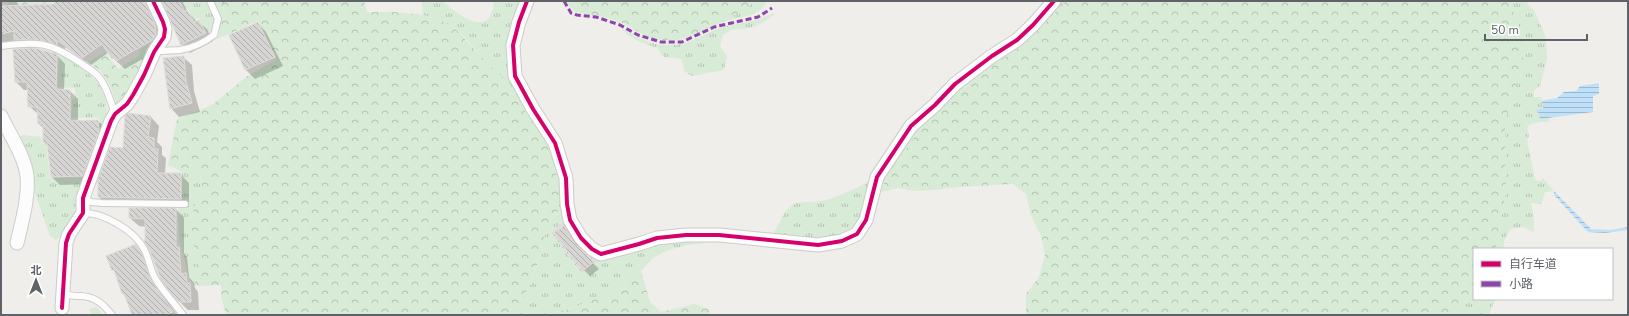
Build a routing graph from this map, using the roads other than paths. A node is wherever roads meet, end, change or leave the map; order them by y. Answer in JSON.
{"nodes":[{"id":1,"x":153,"y":1,"type":"edge"},
{"id":2,"x":210,"y":1,"type":"edge"},
{"id":3,"x":526,"y":1,"type":"edge"},
{"id":4,"x":1054,"y":1,"type":"edge"},
{"id":5,"x":1,"y":46,"type":"edge"},
{"id":6,"x":154,"y":52,"type":"junction"},
{"id":7,"x":115,"y":114,"type":"junction"},
{"id":8,"x":1,"y":116,"type":"edge"},
{"id":9,"x":83,"y":198,"type":"junction"},
{"id":10,"x":185,"y":204,"type":"dead end"},
{"id":11,"x":83,"y":213,"type":"junction"},
{"id":12,"x":17,"y":243,"type":"dead end"},
{"id":13,"x":63,"y":293,"type":"junction"},
{"id":14,"x":62,"y":308,"type":"dead end"},
{"id":15,"x":112,"y":315,"type":"edge"},
{"id":16,"x":183,"y":315,"type":"edge"}],
"edges":[{"from":1,"to":6,"type":"street"},
{"from":2,"to":6,"type":"lane"},
{"from":3,"to":4,"type":"street"},
{"from":5,"to":7,"type":"lane"},
{"from":6,"to":7,"type":"street"},
{"from":7,"to":9,"type":"street"},
{"from":8,"to":12,"type":"street"},
{"from":9,"to":10,"type":"lane"},
{"from":9,"to":11,"type":"street"},
{"from":11,"to":13,"type":"street"},
{"from":11,"to":16,"type":"lane"},
{"from":13,"to":14,"type":"street"},
{"from":13,"to":15,"type":"lane"}]}
